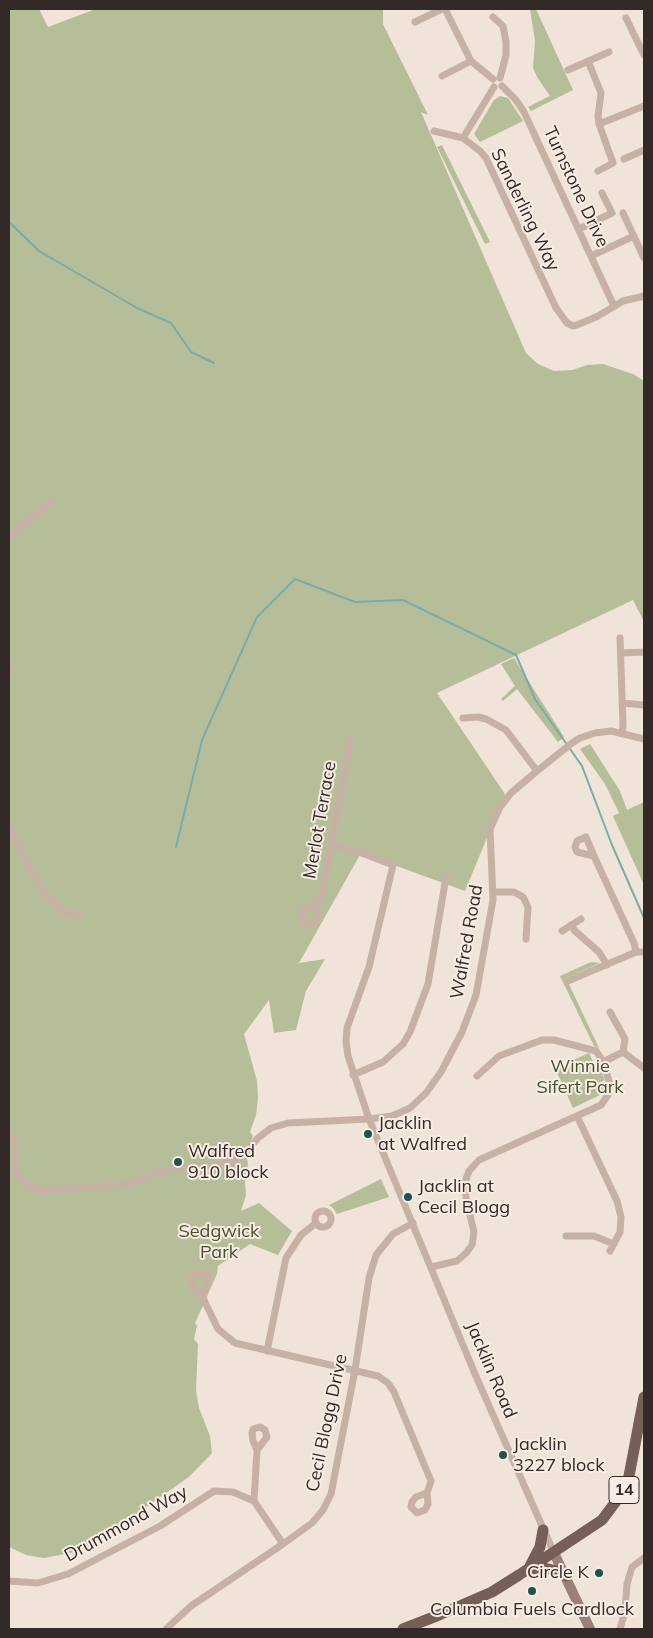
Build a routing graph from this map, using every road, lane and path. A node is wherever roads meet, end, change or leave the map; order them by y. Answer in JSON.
{"nodes":[{"id":1,"x":444,"y":9,"type":"edge"},
{"id":2,"x":493,"y":17,"type":"dead end"},
{"id":3,"x":626,"y":18,"type":"dead end"},
{"id":4,"x":415,"y":22,"type":"dead end"},
{"id":5,"x":609,"y":52,"type":"dead end"},
{"id":6,"x":644,"y":55,"type":"edge"},
{"id":7,"x":471,"y":61,"type":"junction"},
{"id":8,"x":588,"y":61,"type":"junction"},
{"id":9,"x":568,"y":70,"type":"dead end"},
{"id":10,"x":442,"y":76,"type":"dead end"},
{"id":11,"x":497,"y":82,"type":"junction"},
{"id":12,"x":644,"y":106,"type":"edge"},
{"id":13,"x":599,"y":124,"type":"junction"},
{"id":14,"x":434,"y":131,"type":"dead end"},
{"id":15,"x":463,"y":138,"type":"junction"},
{"id":16,"x":644,"y":150,"type":"edge"},
{"id":17,"x":624,"y":159,"type":"dead end"},
{"id":18,"x":598,"y":171,"type":"dead end"},
{"id":19,"x":602,"y":193,"type":"dead end"},
{"id":20,"x":623,"y":213,"type":"dead end"},
{"id":21,"x":579,"y":229,"type":"junction"},
{"id":22,"x":634,"y":236,"type":"junction"},
{"id":23,"x":591,"y":256,"type":"junction"},
{"id":24,"x":644,"y":258,"type":"edge"},
{"id":25,"x":644,"y":296,"type":"edge"},
{"id":26,"x":614,"y":306,"type":"junction"},
{"id":27,"x":52,"y":501,"type":"dead end"},
{"id":28,"x":9,"y":537,"type":"edge"},
{"id":29,"x":620,"y":638,"type":"dead end"},
{"id":30,"x":644,"y":652,"type":"edge"},
{"id":31,"x":621,"y":653,"type":"junction"},
{"id":32,"x":9,"y":668,"type":"edge"},
{"id":33,"x":9,"y":672,"type":"edge"},
{"id":34,"x":622,"y":703,"type":"junction"},
{"id":35,"x":644,"y":705,"type":"edge"},
{"id":36,"x":463,"y":718,"type":"dead end"},
{"id":37,"x":622,"y":733,"type":"junction"},
{"id":38,"x":351,"y":737,"type":"dead end"},
{"id":39,"x":644,"y":739,"type":"edge"},
{"id":40,"x":537,"y":771,"type":"junction"},
{"id":41,"x":9,"y":828,"type":"edge"},
{"id":42,"x":331,"y":846,"type":"junction"},
{"id":43,"x":594,"y":856,"type":"dead end"},
{"id":44,"x":446,"y":877,"type":"dead end"},
{"id":45,"x":494,"y":892,"type":"junction"},
{"id":46,"x":316,"y":908,"type":"dead end"},
{"id":47,"x":80,"y":915,"type":"dead end"},
{"id":48,"x":581,"y":919,"type":"dead end"},
{"id":49,"x":571,"y":925,"type":"junction"},
{"id":50,"x":562,"y":931,"type":"dead end"},
{"id":51,"x":526,"y":939,"type":"dead end"},
{"id":52,"x":636,"y":952,"type":"junction"},
{"id":53,"x":644,"y":952,"type":"edge"},
{"id":54,"x":607,"y":965,"type":"junction"},
{"id":55,"x":568,"y":981,"type":"dead end"},
{"id":56,"x":610,"y":1012,"type":"dead end"},
{"id":57,"x":623,"y":1052,"type":"junction"},
{"id":58,"x":603,"y":1062,"type":"junction"},
{"id":59,"x":644,"y":1068,"type":"edge"},
{"id":60,"x":353,"y":1074,"type":"junction"},
{"id":61,"x":477,"y":1076,"type":"dead end"},
{"id":62,"x":577,"y":1116,"type":"junction"},
{"id":63,"x":369,"y":1119,"type":"junction"},
{"id":64,"x":9,"y":1135,"type":"edge"},
{"id":65,"x":316,"y":1223,"type":"dead end"},
{"id":66,"x":413,"y":1223,"type":"junction"},
{"id":67,"x":566,"y":1236,"type":"dead end"},
{"id":68,"x":431,"y":1267,"type":"junction"},
{"id":69,"x":203,"y":1298,"type":"dead end"},
{"id":70,"x":267,"y":1351,"type":"junction"},
{"id":71,"x":354,"y":1370,"type":"junction"},
{"id":72,"x":644,"y":1397,"type":"edge"},
{"id":73,"x":257,"y":1450,"type":"dead end"},
{"id":74,"x":427,"y":1493,"type":"dead end"},
{"id":75,"x":254,"y":1500,"type":"junction"},
{"id":76,"x":543,"y":1530,"type":"junction"},
{"id":77,"x":283,"y":1544,"type":"junction"},
{"id":78,"x":554,"y":1552,"type":"junction"},
{"id":79,"x":644,"y":1558,"type":"edge"},
{"id":80,"x":528,"y":1569,"type":"junction"},
{"id":81,"x":566,"y":1576,"type":"junction"},
{"id":82,"x":9,"y":1581,"type":"edge"},
{"id":83,"x":166,"y":1629,"type":"edge"},
{"id":84,"x":403,"y":1629,"type":"edge"},
{"id":85,"x":590,"y":1629,"type":"edge"},
{"id":86,"x":620,"y":1629,"type":"edge"}],
"edges":[{"from":1,"to":4,"type":"street"},
{"from":1,"to":7,"type":"street","name":"Turnstone Drive"},
{"from":2,"to":11,"type":"street"},
{"from":3,"to":6,"type":"street"},
{"from":5,"to":8,"type":"street"},
{"from":7,"to":10,"type":"street"},
{"from":7,"to":11,"type":"street","name":"Turnstone Drive"},
{"from":8,"to":9,"type":"street"},
{"from":8,"to":13,"type":"street"},
{"from":11,"to":15,"type":"street"},
{"from":11,"to":21,"type":"street","name":"Turnstone Drive"},
{"from":12,"to":13,"type":"street"},
{"from":13,"to":18,"type":"street"},
{"from":14,"to":15,"type":"street","name":"Sanderling Way"},
{"from":15,"to":26,"type":"street","name":"Sanderling Way"},
{"from":16,"to":17,"type":"street"},
{"from":19,"to":21,"type":"street"},
{"from":20,"to":22,"type":"street"},
{"from":21,"to":23,"type":"street","name":"Turnstone Drive"},
{"from":22,"to":23,"type":"street"},
{"from":22,"to":24,"type":"street"},
{"from":23,"to":26,"type":"street","name":"Turnstone Drive"},
{"from":25,"to":26,"type":"street"},
{"from":27,"to":28,"type":"street"},
{"from":29,"to":31,"type":"street"},
{"from":30,"to":31,"type":"street"},
{"from":31,"to":34,"type":"street"},
{"from":32,"to":33,"type":"street"},
{"from":34,"to":35,"type":"street"},
{"from":34,"to":37,"type":"street"},
{"from":36,"to":40,"type":"street"},
{"from":37,"to":39,"type":"street","name":"Walfred Road"},
{"from":37,"to":40,"type":"street","name":"Walfred Road"},
{"from":38,"to":42,"type":"street","name":"Merlot Terrace"},
{"from":40,"to":45,"type":"street","name":"Walfred Road"},
{"from":41,"to":47,"type":"street"},
{"from":42,"to":46,"type":"street","name":"Merlot Terrace"},
{"from":42,"to":60,"type":"street","name":"Jacklin Road"},
{"from":43,"to":52,"type":"street"},
{"from":44,"to":60,"type":"street"},
{"from":45,"to":51,"type":"street"},
{"from":45,"to":63,"type":"street","name":"Walfred Road"},
{"from":48,"to":49,"type":"street"},
{"from":49,"to":50,"type":"street"},
{"from":49,"to":54,"type":"street"},
{"from":52,"to":53,"type":"street"},
{"from":52,"to":54,"type":"street"},
{"from":54,"to":55,"type":"street"},
{"from":56,"to":57,"type":"street"},
{"from":57,"to":58,"type":"street"},
{"from":57,"to":59,"type":"street"},
{"from":58,"to":61,"type":"street"},
{"from":58,"to":62,"type":"street"},
{"from":60,"to":63,"type":"street","name":"Jacklin Road"},
{"from":62,"to":67,"type":"street"},
{"from":62,"to":68,"type":"street"},
{"from":63,"to":64,"type":"street","name":"Walfred Road"},
{"from":63,"to":66,"type":"street","name":"Jacklin Road"},
{"from":65,"to":70,"type":"street"},
{"from":66,"to":68,"type":"street","name":"Jacklin Road"},
{"from":66,"to":71,"type":"street","name":"Cecil Blogg Drive"},
{"from":68,"to":76,"type":"street","name":"Jacklin Road"},
{"from":69,"to":70,"type":"street"},
{"from":70,"to":71,"type":"street"},
{"from":71,"to":74,"type":"street"},
{"from":71,"to":77,"type":"street","name":"Cecil Blogg Drive"},
{"from":72,"to":78,"type":"main road","number":"14"},
{"from":73,"to":75,"type":"street"},
{"from":75,"to":77,"type":"street"},
{"from":75,"to":82,"type":"street","name":"Drummond Way"},
{"from":76,"to":78,"type":"street","name":"Jacklin Road"},
{"from":76,"to":80,"type":"main road"},
{"from":77,"to":83,"type":"street","name":"Cecil Blogg Drive"},
{"from":78,"to":80,"type":"main road","number":"14"},
{"from":78,"to":81,"type":"main road","name":"Jacklin Road"},
{"from":79,"to":86,"type":"street"},
{"from":80,"to":81,"type":"main road"},
{"from":80,"to":84,"type":"main road","number":"14"},
{"from":81,"to":85,"type":"main road","name":"Jacklin Road"}]}
